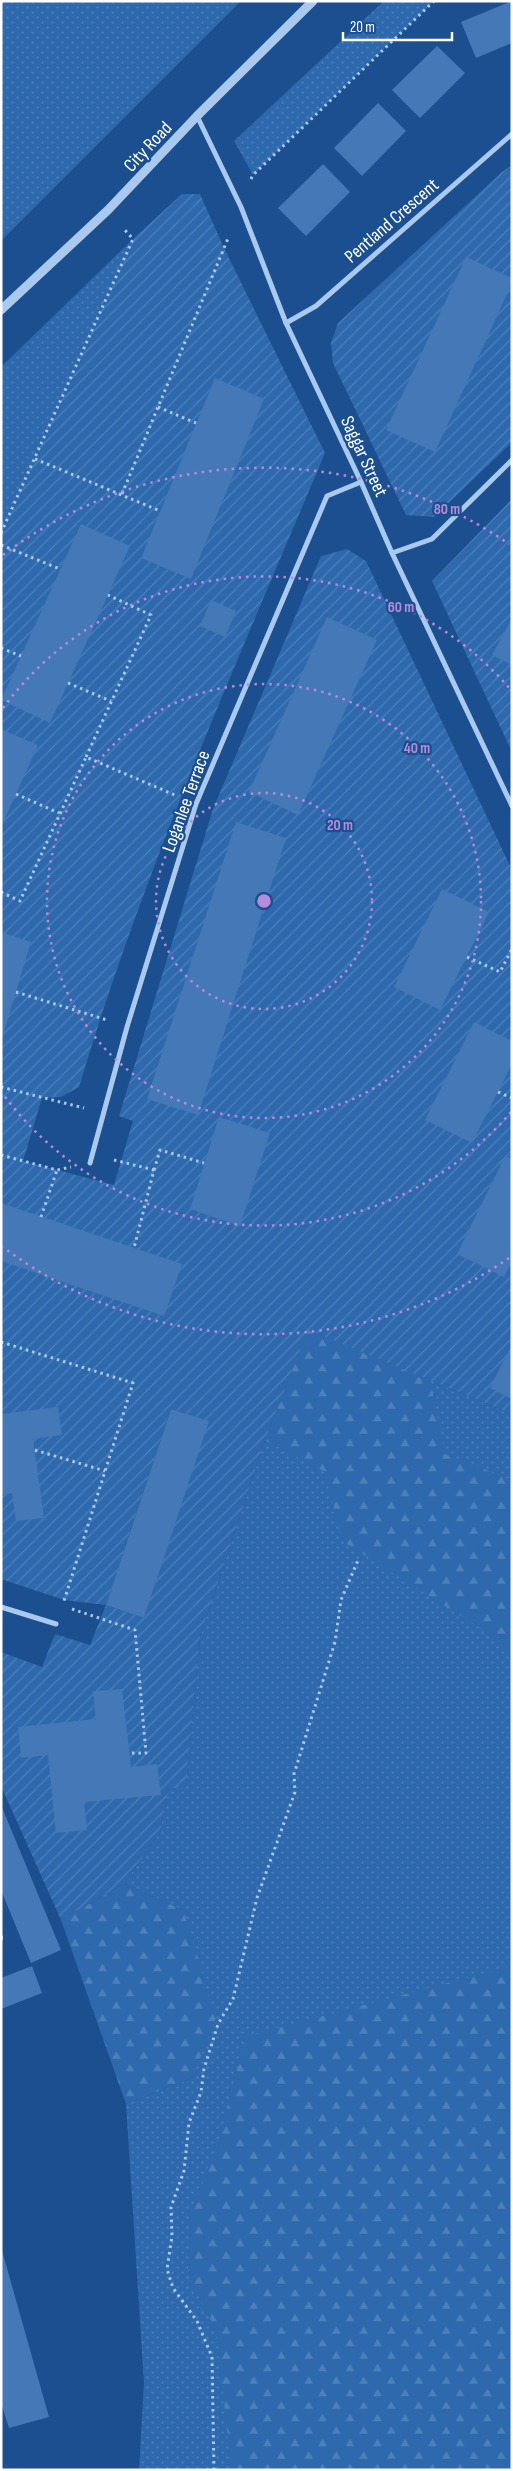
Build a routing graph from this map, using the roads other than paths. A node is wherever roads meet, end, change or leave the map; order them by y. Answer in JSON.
{"nodes":[{"id":1,"x":313,"y":1,"type":"edge"},
{"id":2,"x":197,"y":116,"type":"junction"},
{"id":3,"x":512,"y":134,"type":"edge"},
{"id":4,"x":1,"y":310,"type":"edge"},
{"id":5,"x":286,"y":323,"type":"junction"},
{"id":6,"x":512,"y":460,"type":"edge"},
{"id":7,"x":362,"y":482,"type":"junction"},
{"id":8,"x":392,"y":553,"type":"junction"},
{"id":9,"x":512,"y":806,"type":"edge"},
{"id":10,"x":90,"y":1163,"type":"road end"},
{"id":11,"x":1,"y":1607,"type":"edge"},
{"id":12,"x":56,"y":1624,"type":"dead end"}],
"edges":[{"from":1,"to":2,"type":"street","name":"City Road"},
{"from":2,"to":4,"type":"street","name":"City Road"},
{"from":2,"to":5,"type":"street","name":"Saggar Street"},
{"from":3,"to":5,"type":"street","name":"Pentland Crescent"},
{"from":5,"to":7,"type":"street","name":"Saggar Street"},
{"from":6,"to":8,"type":"street"},
{"from":7,"to":8,"type":"street","name":"Saggar Street"},
{"from":7,"to":10,"type":"street","name":"Loganlee Terrace"},
{"from":8,"to":9,"type":"street","name":"Saggar Street"},
{"from":11,"to":12,"type":"street"}]}
